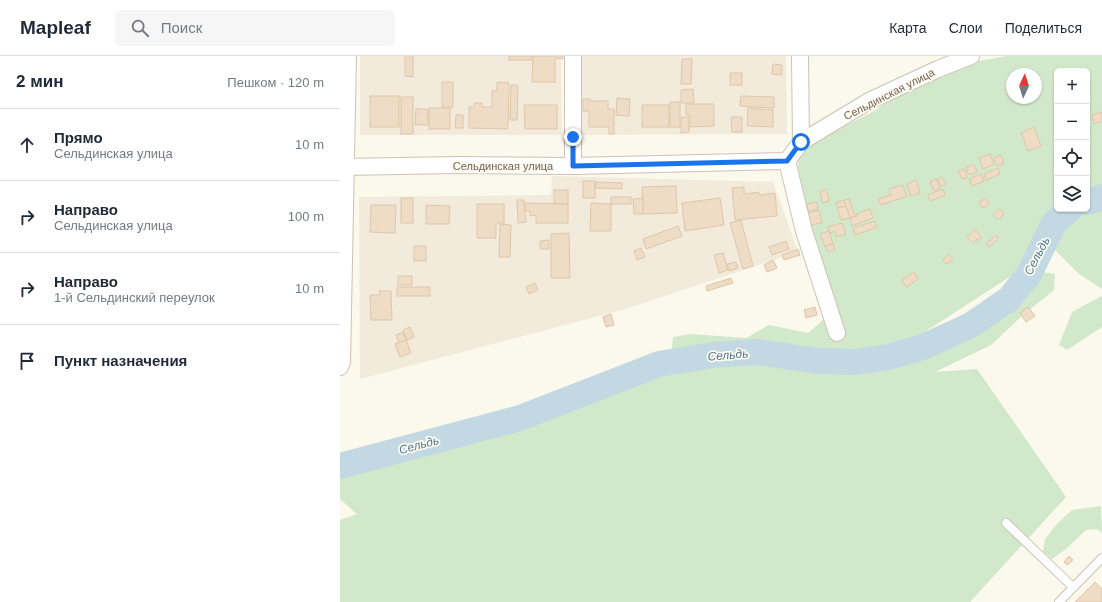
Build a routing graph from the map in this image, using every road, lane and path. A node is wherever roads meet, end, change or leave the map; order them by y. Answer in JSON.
{"nodes":[{"id":1,"x":348,"y":56,"type":"edge"},
{"id":2,"x":573,"y":56,"type":"edge"},
{"id":3,"x":800,"y":56,"type":"edge"},
{"id":4,"x":971,"y":56,"type":"edge"},
{"id":5,"x":801,"y":142,"type":"junction"},
{"id":6,"x":787,"y":161,"type":"junction"},
{"id":7,"x":573,"y":166,"type":"junction"},
{"id":8,"x":343,"y":167,"type":"edge"},
{"id":9,"x":837,"y":333,"type":"dead end"},
{"id":10,"x":341,"y":364,"type":"edge"},
{"id":11,"x":1006,"y":523,"type":"dead end"},
{"id":12,"x":1102,"y":558,"type":"edge"},
{"id":13,"x":1073,"y":587,"type":"junction"},
{"id":14,"x":1059,"y":602,"type":"edge"}],
"edges":[{"from":1,"to":8,"type":"street"},
{"from":2,"to":7,"type":"street"},
{"from":3,"to":5,"type":"street"},
{"from":4,"to":5,"type":"street","name":"Сельдинская улица"},
{"from":5,"to":6,"type":"street","name":"Сельдинская улица"},
{"from":6,"to":7,"type":"street","name":"Сельдинская улица"},
{"from":6,"to":9,"type":"street"},
{"from":7,"to":8,"type":"street","name":"Сельдинская улица"},
{"from":8,"to":10,"type":"street"},
{"from":11,"to":13,"type":"lane"},
{"from":12,"to":13,"type":"lane"},
{"from":13,"to":14,"type":"lane"}]}
